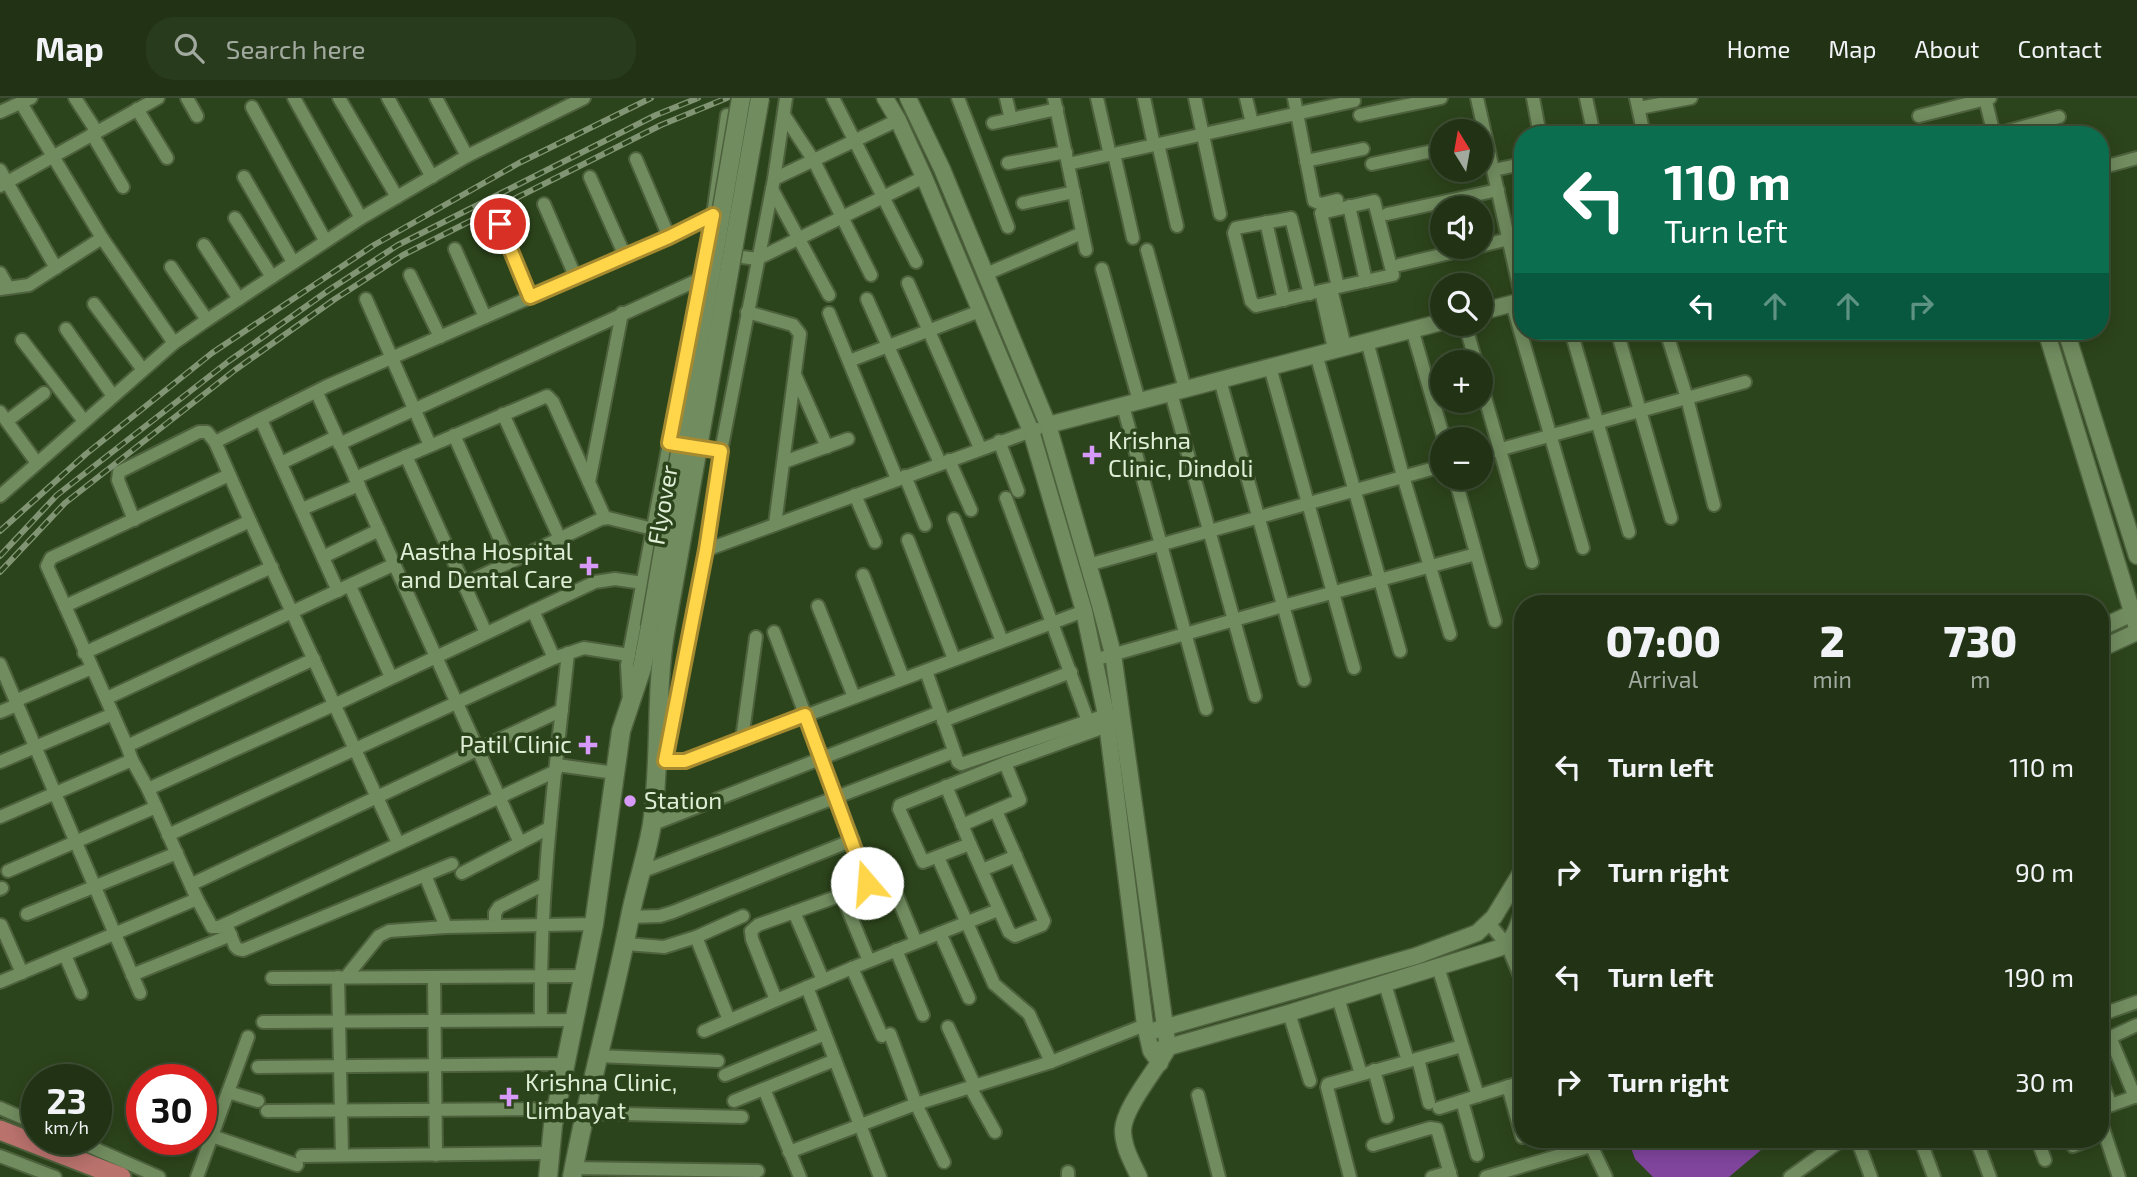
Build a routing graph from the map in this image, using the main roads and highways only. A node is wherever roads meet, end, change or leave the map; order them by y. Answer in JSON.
{"nodes":[{"id":1,"x":741,"y":98,"type":"edge"},
{"id":2,"x":760,"y":98,"type":"edge"},
{"id":3,"x":657,"y":630,"type":"junction"},
{"id":4,"x":650,"y":671,"type":"junction"},
{"id":5,"x":0,"y":1130,"type":"edge"},
{"id":6,"x":0,"y":1140,"type":"edge"},
{"id":7,"x":572,"y":1173,"type":"edge"},
{"id":8,"x":87,"y":1177,"type":"edge"},
{"id":9,"x":121,"y":1177,"type":"edge"},
{"id":10,"x":548,"y":1177,"type":"edge"}],
"edges":[{"from":1,"to":3,"type":"main road","name":"Flyover","bridge":true},
{"from":2,"to":3,"type":"main road","name":"Flyover","bridge":true},
{"from":3,"to":4,"type":"main road","name":"Flyover"},
{"from":4,"to":7,"type":"main road"},
{"from":4,"to":10,"type":"main road"},
{"from":5,"to":9,"type":"main road"},
{"from":6,"to":8,"type":"main road"}]}
